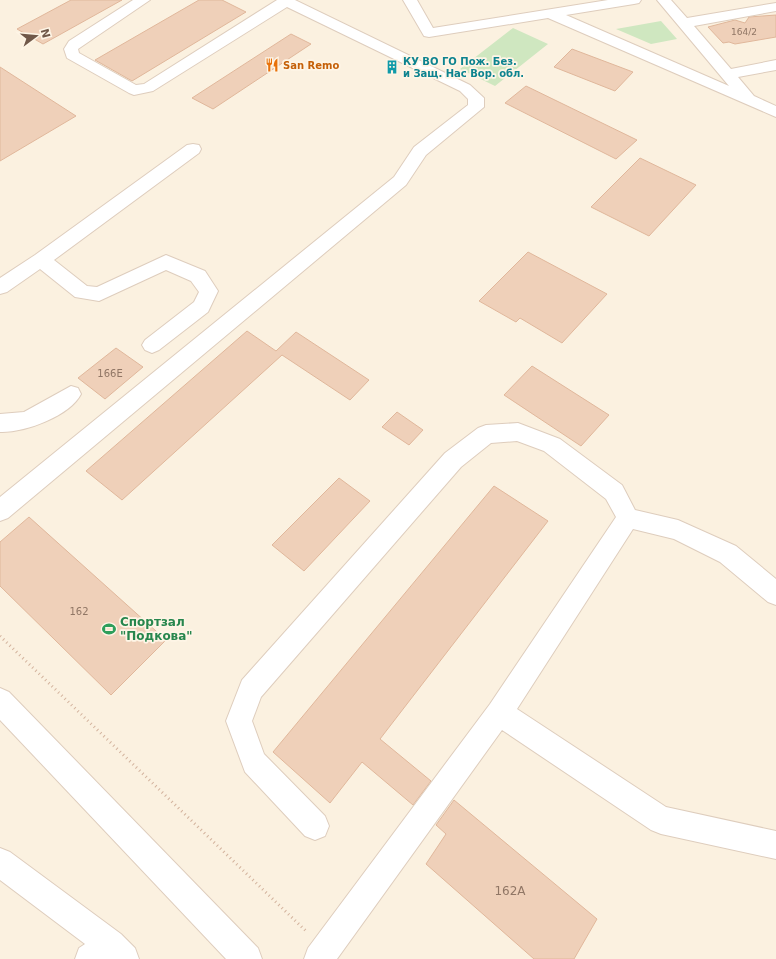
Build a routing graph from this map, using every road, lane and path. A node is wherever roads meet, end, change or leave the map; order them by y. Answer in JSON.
{"nodes":[{"id":1,"x":143,"y":0,"type":"edge"},
{"id":2,"x":410,"y":0,"type":"edge"},
{"id":3,"x":634,"y":0,"type":"edge"},
{"id":4,"x":664,"y":0,"type":"edge"},
{"id":5,"x":285,"y":1,"type":"edge"},
{"id":6,"x":776,"y":7,"type":"edge"},
{"id":7,"x":551,"y":14,"type":"junction"},
{"id":8,"x":684,"y":23,"type":"junction"},
{"id":9,"x":776,"y":65,"type":"edge"},
{"id":10,"x":727,"y":74,"type":"junction"},
{"id":11,"x":750,"y":100,"type":"junction"},
{"id":12,"x":776,"y":112,"type":"edge"},
{"id":13,"x":193,"y":149,"type":"dead end"},
{"id":14,"x":41,"y":260,"type":"junction"},
{"id":15,"x":0,"y":287,"type":"edge"},
{"id":16,"x":152,"y":345,"type":"dead end"},
{"id":17,"x":71,"y":394,"type":"dead end"},
{"id":18,"x":0,"y":423,"type":"edge"},
{"id":19,"x":0,"y":511,"type":"edge"},
{"id":20,"x":628,"y":518,"type":"junction"},
{"id":21,"x":776,"y":594,"type":"edge"},
{"id":22,"x":0,"y":636,"type":"edge"},
{"id":23,"x":0,"y":701,"type":"edge"},
{"id":24,"x":499,"y":712,"type":"junction"},
{"id":25,"x":315,"y":826,"type":"dead end"},
{"id":26,"x":776,"y":845,"type":"edge"},
{"id":27,"x":0,"y":862,"type":"edge"},
{"id":28,"x":108,"y":954,"type":"edge"},
{"id":29,"x":322,"y":954,"type":"edge"},
{"id":30,"x":247,"y":959,"type":"edge"}],
"edges":[{"from":1,"to":5,"type":"street"},
{"from":2,"to":7,"type":"street"},
{"from":3,"to":7,"type":"street"},
{"from":4,"to":8,"type":"street"},
{"from":5,"to":19,"type":"street"},
{"from":6,"to":8,"type":"street"},
{"from":7,"to":11,"type":"street"},
{"from":8,"to":10,"type":"street"},
{"from":9,"to":10,"type":"street"},
{"from":10,"to":11,"type":"street"},
{"from":11,"to":12,"type":"street"},
{"from":13,"to":14,"type":"street"},
{"from":14,"to":15,"type":"street"},
{"from":14,"to":16,"type":"street"},
{"from":17,"to":18,"type":"street"},
{"from":20,"to":21,"type":"street"},
{"from":20,"to":24,"type":"street"},
{"from":20,"to":25,"type":"street"},
{"from":22,"to":29,"type":"path"},
{"from":23,"to":30,"type":"street"},
{"from":24,"to":26,"type":"street"},
{"from":24,"to":29,"type":"street"},
{"from":27,"to":28,"type":"street"}]}
